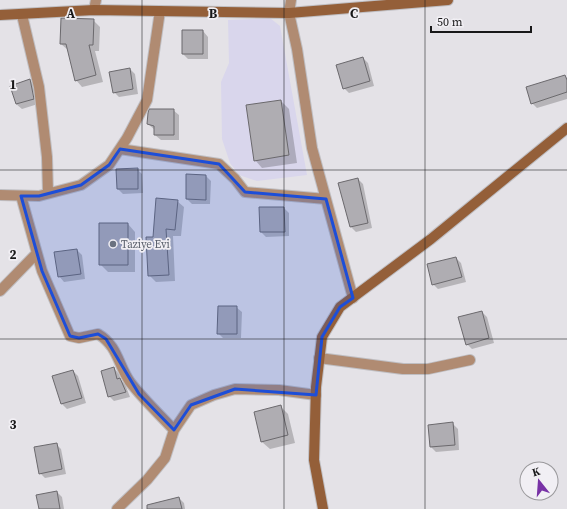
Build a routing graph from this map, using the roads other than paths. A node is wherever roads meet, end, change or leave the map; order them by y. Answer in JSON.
{"nodes":[{"id":1,"x":291,"y":0,"type":"edge"},
{"id":2,"x":448,"y":0,"type":"edge"},
{"id":3,"x":95,"y":5,"type":"edge"},
{"id":4,"x":160,"y":11,"type":"junction"},
{"id":5,"x":289,"y":13,"type":"junction"},
{"id":6,"x":0,"y":15,"type":"edge"},
{"id":7,"x":22,"y":15,"type":"junction"},
{"id":8,"x":567,"y":128,"type":"edge"},
{"id":9,"x":120,"y":149,"type":"junction"},
{"id":10,"x":48,"y":193,"type":"junction"},
{"id":11,"x":0,"y":195,"type":"edge"},
{"id":12,"x":21,"y":196,"type":"junction"},
{"id":13,"x":326,"y":199,"type":"junction"},
{"id":14,"x":37,"y":253,"type":"junction"},
{"id":15,"x":0,"y":291,"type":"edge"},
{"id":16,"x":353,"y":298,"type":"junction"},
{"id":17,"x":319,"y":358,"type":"junction"},
{"id":18,"x":470,"y":360,"type":"dead end"},
{"id":19,"x":316,"y":394,"type":"junction"},
{"id":20,"x":174,"y":430,"type":"junction"},
{"id":21,"x":117,"y":509,"type":"edge"},
{"id":22,"x":323,"y":509,"type":"edge"}],
"edges":[{"from":1,"to":5,"type":"street"},
{"from":2,"to":5,"type":"street"},
{"from":3,"to":4,"type":"street"},
{"from":3,"to":7,"type":"street"},
{"from":4,"to":5,"type":"street"},
{"from":4,"to":9,"type":"street"},
{"from":5,"to":13,"type":"street"},
{"from":6,"to":7,"type":"street"},
{"from":7,"to":10,"type":"street"},
{"from":8,"to":16,"type":"street"},
{"from":9,"to":10,"type":"street"},
{"from":9,"to":13,"type":"street"},
{"from":10,"to":12,"type":"street"},
{"from":11,"to":12,"type":"street"},
{"from":12,"to":14,"type":"street"},
{"from":13,"to":16,"type":"street"},
{"from":14,"to":15,"type":"street"},
{"from":14,"to":20,"type":"street"},
{"from":16,"to":17,"type":"street"},
{"from":17,"to":18,"type":"street"},
{"from":17,"to":19,"type":"street"},
{"from":19,"to":20,"type":"street"},
{"from":19,"to":22,"type":"street"},
{"from":20,"to":21,"type":"street"}]}
